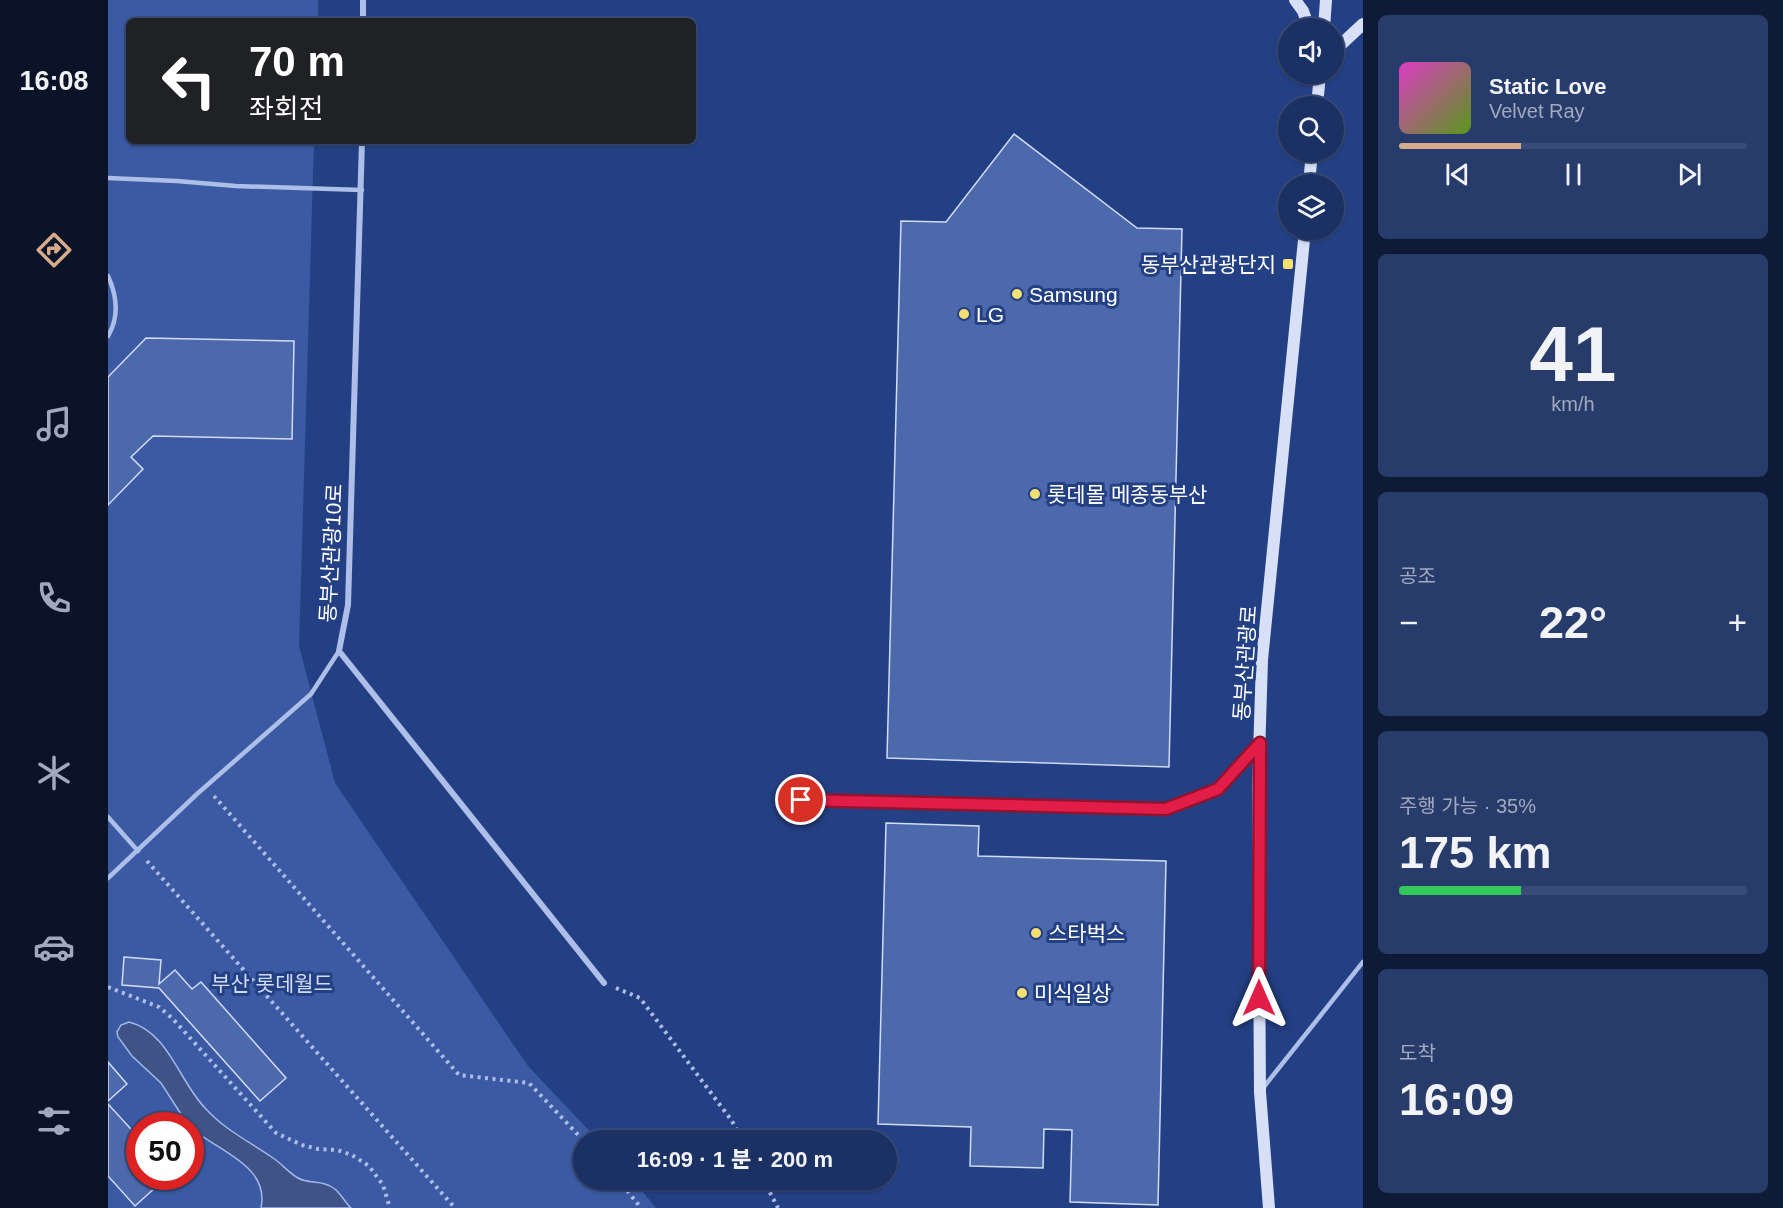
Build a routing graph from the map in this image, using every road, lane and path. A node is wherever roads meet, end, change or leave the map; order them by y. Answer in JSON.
{"nodes":[{"id":1,"x":363,"y":0,"type":"edge"},
{"id":2,"x":1295,"y":0,"type":"edge"},
{"id":3,"x":1326,"y":0,"type":"edge"},
{"id":4,"x":363,"y":18,"type":"edge"},
{"id":5,"x":1305,"y":18,"type":"edge"},
{"id":6,"x":1325,"y":18,"type":"edge"},
{"id":7,"x":1363,"y":24,"type":"edge"},
{"id":8,"x":1344,"y":42,"type":"edge"},
{"id":9,"x":362,"y":144,"type":"edge"},
{"id":10,"x":108,"y":178,"type":"edge"},
{"id":11,"x":362,"y":190,"type":"junction"},
{"id":12,"x":1304,"y":240,"type":"edge"},
{"id":13,"x":108,"y":276,"type":"edge"},
{"id":14,"x":108,"y":336,"type":"edge"},
{"id":15,"x":339,"y":651,"type":"junction"},
{"id":16,"x":1260,"y":743,"type":"junction"},
{"id":17,"x":206,"y":786,"type":"junction"},
{"id":18,"x":801,"y":800,"type":"dead end"},
{"id":19,"x":108,"y":817,"type":"edge"},
{"id":20,"x":138,"y":851,"type":"junction"},
{"id":21,"x":108,"y":878,"type":"edge"},
{"id":22,"x":1363,"y":962,"type":"edge"},
{"id":23,"x":604,"y":983,"type":"joint"},
{"id":24,"x":108,"y":987,"type":"edge"},
{"id":25,"x":1260,"y":1092,"type":"junction"},
{"id":26,"x":574,"y":1130,"type":"edge"},
{"id":27,"x":737,"y":1130,"type":"edge"},
{"id":28,"x":627,"y":1190,"type":"edge"},
{"id":29,"x":769,"y":1190,"type":"edge"},
{"id":30,"x":390,"y":1208,"type":"edge"},
{"id":31,"x":455,"y":1208,"type":"edge"},
{"id":32,"x":641,"y":1208,"type":"edge"},
{"id":33,"x":778,"y":1208,"type":"edge"},
{"id":34,"x":1269,"y":1208,"type":"edge"}],
"edges":[{"from":1,"to":4,"type":"street"},
{"from":2,"to":5,"type":"main road"},
{"from":3,"to":6,"type":"main road"},
{"from":7,"to":8,"type":"main road"},
{"from":9,"to":11,"type":"street","name":"동부산관광10로"},
{"from":10,"to":11,"type":"lane"},
{"from":11,"to":15,"type":"street","name":"동부산관광10로"},
{"from":12,"to":16,"type":"main road","name":"동부산관광로"},
{"from":13,"to":14,"type":"lane"},
{"from":15,"to":17,"type":"lane"},
{"from":15,"to":23,"type":"street","name":"동부산관광10로"},
{"from":16,"to":18,"type":"lane"},
{"from":16,"to":25,"type":"main road","name":"동부산관광로"},
{"from":17,"to":20,"type":"lane"},
{"from":17,"to":26,"type":"path"},
{"from":19,"to":20,"type":"lane"},
{"from":20,"to":21,"type":"lane"},
{"from":20,"to":31,"type":"path"},
{"from":22,"to":25,"type":"lane"},
{"from":23,"to":27,"type":"path"},
{"from":24,"to":30,"type":"path"},
{"from":25,"to":34,"type":"main road","name":"동부산관광로"},
{"from":28,"to":32,"type":"path"},
{"from":29,"to":33,"type":"path"}]}
